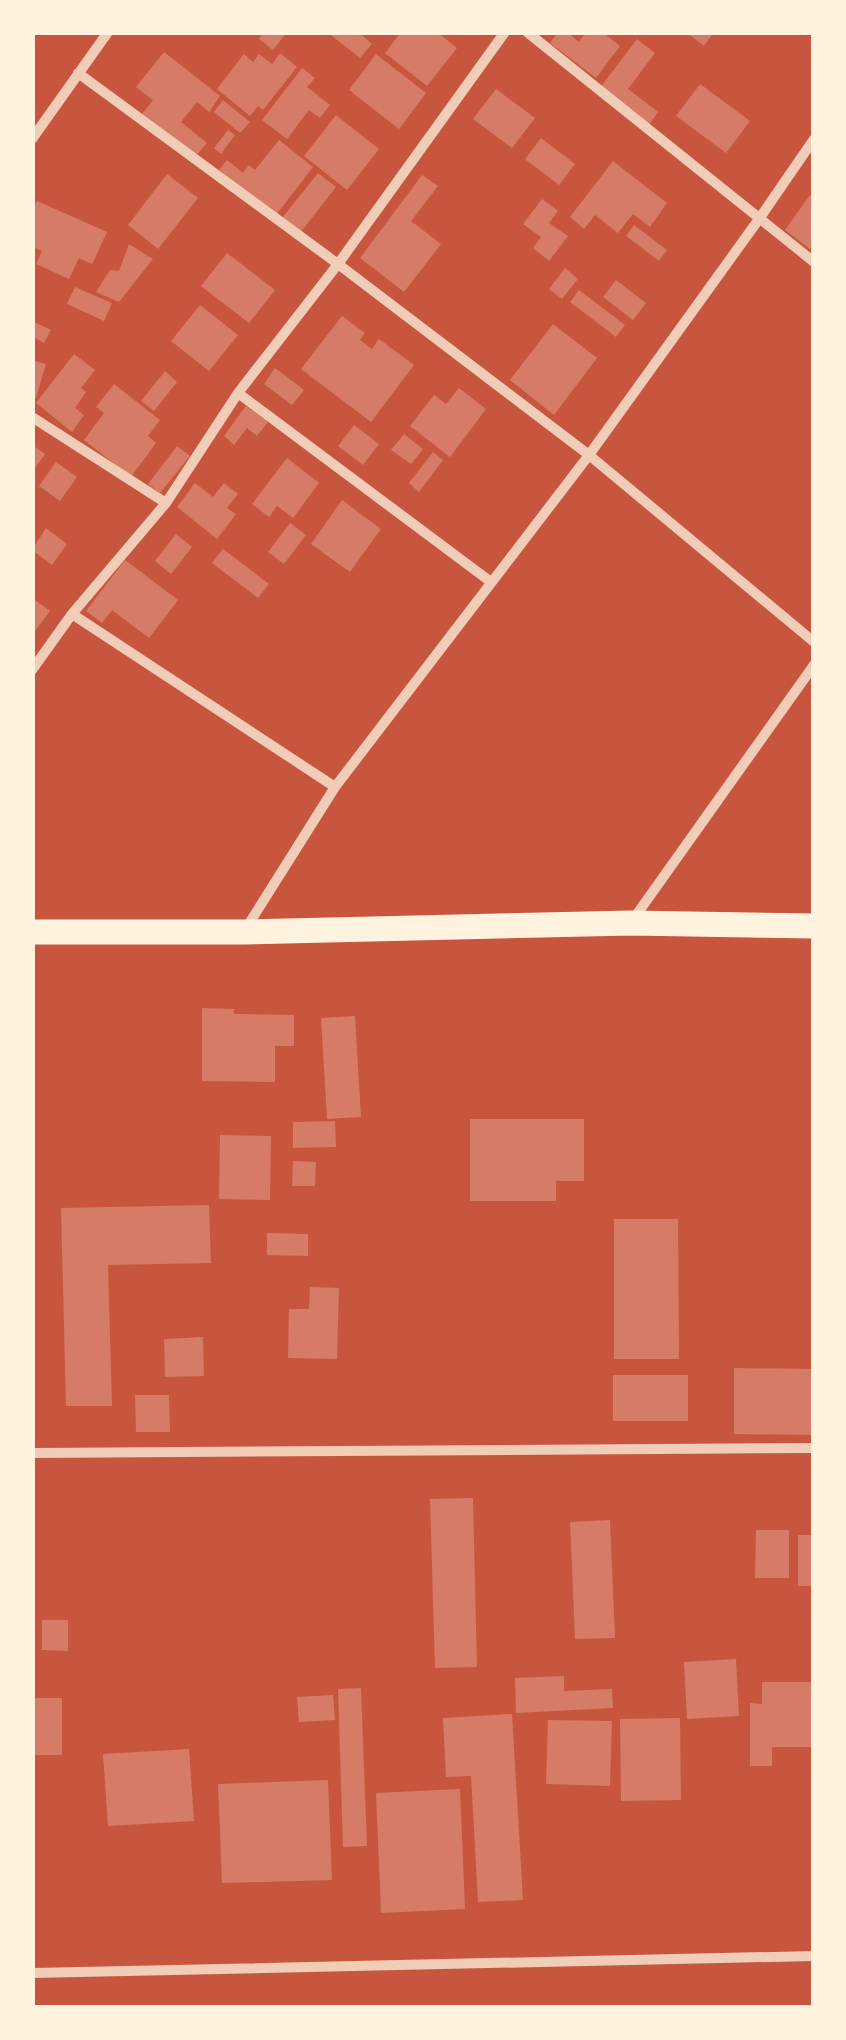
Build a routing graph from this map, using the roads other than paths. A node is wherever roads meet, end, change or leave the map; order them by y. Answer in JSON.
{"nodes":[{"id":1,"x":108,"y":32,"type":"edge"},
{"id":2,"x":506,"y":32,"type":"edge"},
{"id":3,"x":527,"y":32,"type":"edge"},
{"id":4,"x":78,"y":74,"type":"junction"},
{"id":5,"x":32,"y":139,"type":"edge"},
{"id":6,"x":814,"y":139,"type":"edge"},
{"id":7,"x":759,"y":219,"type":"junction"},
{"id":8,"x":814,"y":262,"type":"edge"},
{"id":9,"x":338,"y":264,"type":"junction"},
{"id":10,"x":238,"y":393,"type":"junction"},
{"id":11,"x":32,"y":417,"type":"edge"},
{"id":12,"x":589,"y":455,"type":"junction"},
{"id":13,"x":166,"y":503,"type":"junction"},
{"id":14,"x":491,"y":582,"type":"junction"},
{"id":15,"x":72,"y":614,"type":"junction"},
{"id":16,"x":814,"y":642,"type":"edge"},
{"id":17,"x":814,"y":665,"type":"edge"},
{"id":18,"x":32,"y":670,"type":"edge"},
{"id":19,"x":336,"y":786,"type":"junction"},
{"id":20,"x":631,"y":923,"type":"junction"},
{"id":21,"x":814,"y":926,"type":"edge"},
{"id":22,"x":32,"y":932,"type":"edge"},
{"id":23,"x":244,"y":932,"type":"junction"},
{"id":24,"x":814,"y":1448,"type":"edge"},
{"id":25,"x":32,"y":1453,"type":"edge"},
{"id":26,"x":814,"y":1956,"type":"edge"},
{"id":27,"x":32,"y":1974,"type":"edge"}],
"edges":[{"from":1,"to":4,"type":"street"},
{"from":2,"to":9,"type":"street"},
{"from":3,"to":7,"type":"street"},
{"from":4,"to":5,"type":"street"},
{"from":4,"to":9,"type":"street"},
{"from":6,"to":7,"type":"street"},
{"from":7,"to":8,"type":"street"},
{"from":7,"to":12,"type":"street"},
{"from":9,"to":10,"type":"street"},
{"from":9,"to":12,"type":"street"},
{"from":10,"to":13,"type":"street"},
{"from":10,"to":14,"type":"street"},
{"from":11,"to":13,"type":"street"},
{"from":12,"to":14,"type":"street"},
{"from":12,"to":16,"type":"street"},
{"from":13,"to":15,"type":"street"},
{"from":14,"to":19,"type":"street"},
{"from":15,"to":18,"type":"street"},
{"from":15,"to":19,"type":"street"},
{"from":17,"to":20,"type":"street"},
{"from":19,"to":23,"type":"street"},
{"from":20,"to":21,"type":"main road"},
{"from":20,"to":23,"type":"main road"},
{"from":22,"to":23,"type":"main road"},
{"from":24,"to":25,"type":"street"},
{"from":26,"to":27,"type":"street"}]}
